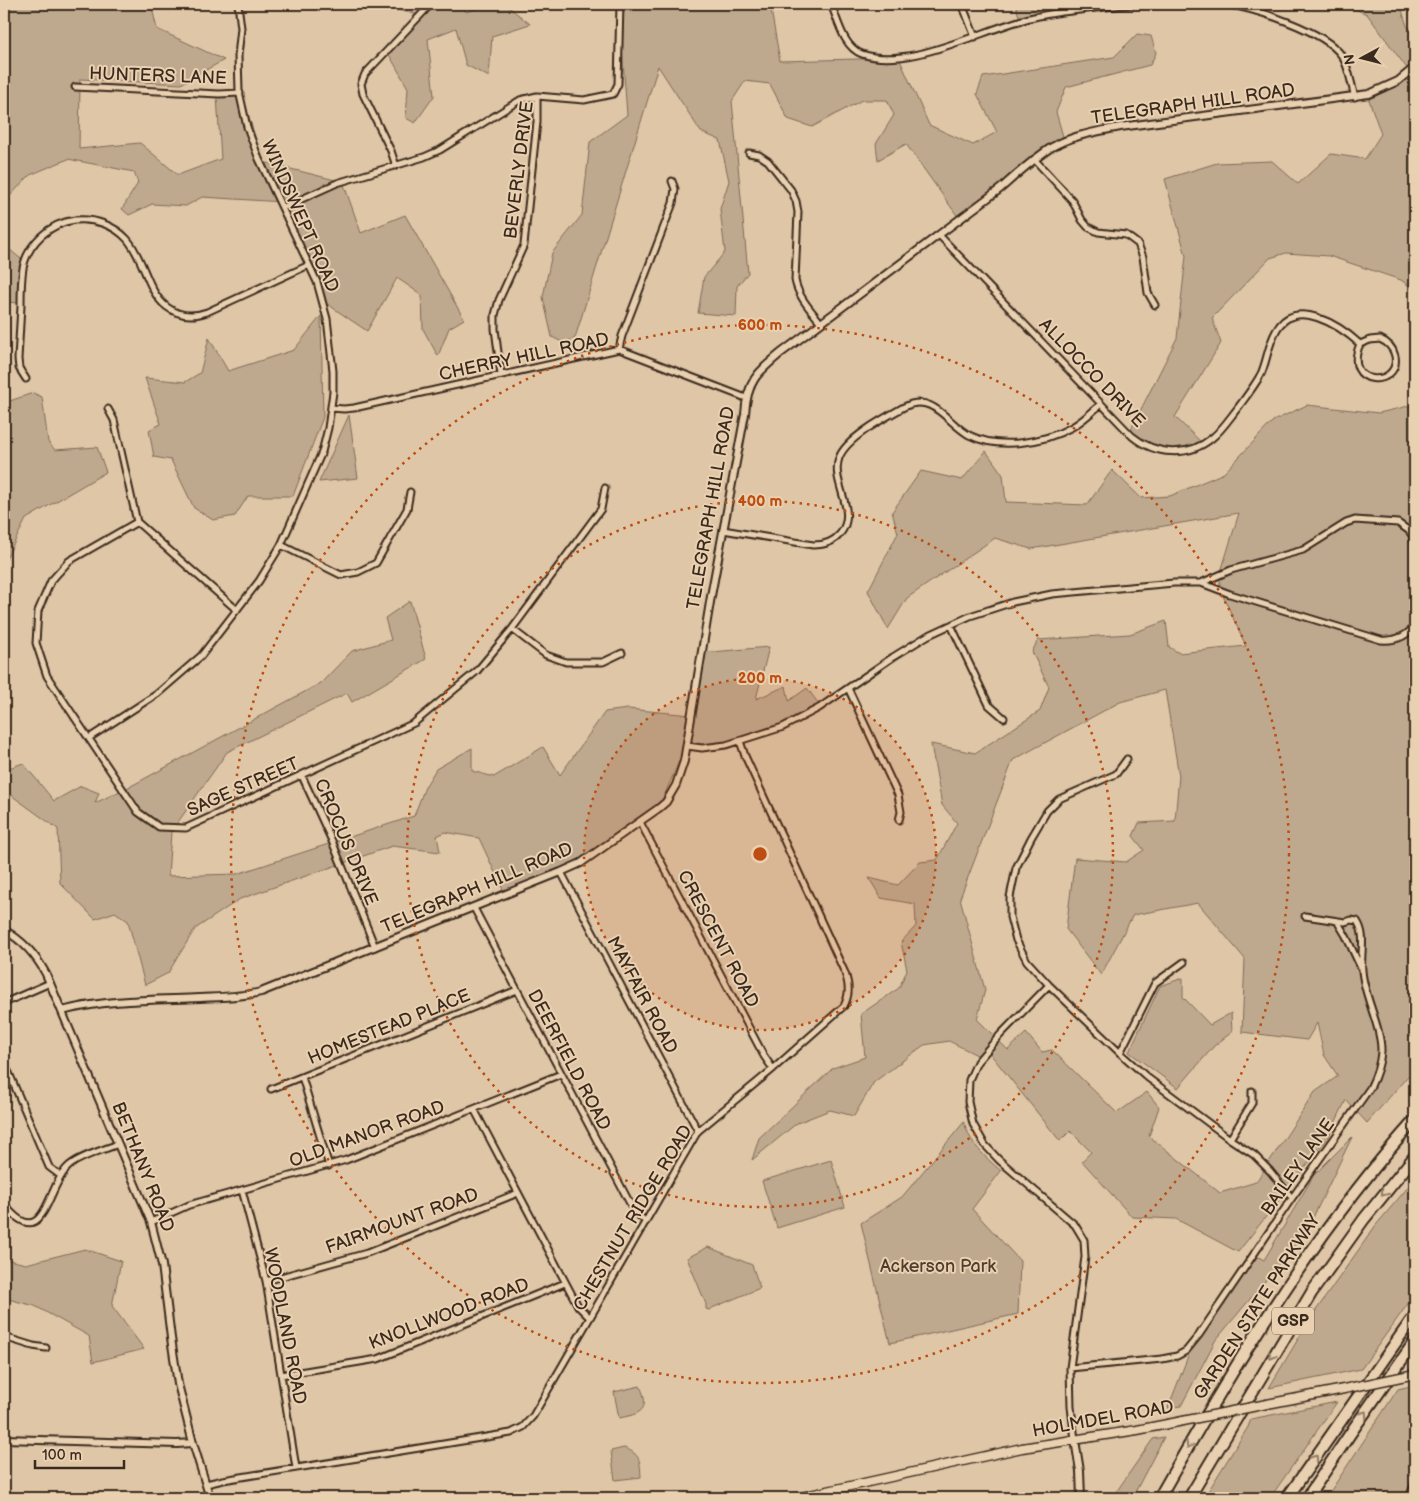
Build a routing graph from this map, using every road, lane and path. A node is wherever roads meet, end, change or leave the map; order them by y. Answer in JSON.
{"nodes":[{"id":1,"x":238,"y":4,"type":"edge"},
{"id":2,"x":431,"y":4,"type":"edge"},
{"id":3,"x":620,"y":4,"type":"edge"},
{"id":4,"x":830,"y":4,"type":"edge"},
{"id":5,"x":962,"y":4,"type":"edge"},
{"id":6,"x":1132,"y":4,"type":"edge"},
{"id":7,"x":1224,"y":4,"type":"edge"},
{"id":8,"x":975,"y":37,"type":"junction"},
{"id":9,"x":1415,"y":67,"type":"edge"},
{"id":10,"x":75,"y":86,"type":"dead end"},
{"id":11,"x":240,"y":93,"type":"junction"},
{"id":12,"x":537,"y":96,"type":"junction"},
{"id":13,"x":1355,"y":97,"type":"junction"},
{"id":14,"x":749,"y":153,"type":"dead end"},
{"id":15,"x":1034,"y":159,"type":"junction"},
{"id":16,"x":396,"y":166,"type":"junction"},
{"id":17,"x":672,"y":180,"type":"dead end"},
{"id":18,"x":282,"y":208,"type":"junction"},
{"id":19,"x":939,"y":235,"type":"junction"},
{"id":20,"x":309,"y":265,"type":"junction"},
{"id":21,"x":1156,"y":305,"type":"dead end"},
{"id":22,"x":821,"y":323,"type":"junction"},
{"id":23,"x":1360,"y":344,"type":"junction"},
{"id":24,"x":620,"y":349,"type":"junction"},
{"id":25,"x":501,"y":375,"type":"junction"},
{"id":26,"x":26,"y":379,"type":"dead end"},
{"id":27,"x":746,"y":398,"type":"junction"},
{"id":28,"x":1101,"y":404,"type":"junction"},
{"id":29,"x":331,"y":408,"type":"junction"},
{"id":30,"x":108,"y":409,"type":"dead end"},
{"id":31,"x":605,"y":488,"type":"dead end"},
{"id":32,"x":410,"y":492,"type":"dead end"},
{"id":33,"x":137,"y":522,"type":"junction"},
{"id":34,"x":723,"y":530,"type":"junction"},
{"id":35,"x":281,"y":545,"type":"junction"},
{"id":36,"x":1415,"y":545,"type":"edge"},
{"id":37,"x":1201,"y":583,"type":"junction"},
{"id":38,"x":237,"y":610,"type":"junction"},
{"id":39,"x":951,"y":625,"type":"junction"},
{"id":40,"x":1415,"y":625,"type":"edge"},
{"id":41,"x":512,"y":629,"type":"junction"},
{"id":42,"x":622,"y":653,"type":"dead end"},
{"id":43,"x":848,"y":688,"type":"junction"},
{"id":44,"x":1004,"y":718,"type":"dead end"},
{"id":45,"x":89,"y":738,"type":"junction"},
{"id":46,"x":740,"y":741,"type":"junction"},
{"id":47,"x":687,"y":746,"type":"junction"},
{"id":48,"x":1127,"y":759,"type":"dead end"},
{"id":49,"x":302,"y":776,"type":"junction"},
{"id":50,"x":899,"y":820,"type":"dead end"},
{"id":51,"x":640,"y":822,"type":"junction"},
{"id":52,"x":561,"y":872,"type":"junction"},
{"id":53,"x":474,"y":908,"type":"junction"},
{"id":54,"x":1305,"y":916,"type":"dead end"},
{"id":55,"x":1337,"y":920,"type":"junction"},
{"id":56,"x":4,"y":930,"type":"edge"},
{"id":57,"x":375,"y":947,"type":"junction"},
{"id":58,"x":1184,"y":962,"type":"dead end"},
{"id":59,"x":1362,"y":970,"type":"junction"},
{"id":60,"x":50,"y":983,"type":"junction"},
{"id":61,"x":1049,"y":985,"type":"junction"},
{"id":62,"x":517,"y":990,"type":"junction"},
{"id":63,"x":4,"y":1003,"type":"edge"},
{"id":64,"x":62,"y":1011,"type":"junction"},
{"id":65,"x":1120,"y":1053,"type":"junction"},
{"id":66,"x":4,"y":1064,"type":"edge"},
{"id":67,"x":773,"y":1069,"type":"junction"},
{"id":68,"x":561,"y":1074,"type":"junction"},
{"id":69,"x":302,"y":1077,"type":"junction"},
{"id":70,"x":271,"y":1089,"type":"dead end"},
{"id":71,"x":1252,"y":1091,"type":"dead end"},
{"id":72,"x":474,"y":1109,"type":"junction"},
{"id":73,"x":1415,"y":1120,"type":"edge"},
{"id":74,"x":698,"y":1131,"type":"junction"},
{"id":75,"x":1230,"y":1139,"type":"junction"},
{"id":76,"x":118,"y":1144,"type":"junction"},
{"id":77,"x":1415,"y":1156,"type":"edge"},
{"id":78,"x":330,"y":1166,"type":"junction"},
{"id":79,"x":60,"y":1176,"type":"junction"},
{"id":80,"x":242,"y":1190,"type":"junction"},
{"id":81,"x":518,"y":1193,"type":"junction"},
{"id":82,"x":1292,"y":1198,"type":"junction"},
{"id":83,"x":4,"y":1204,"type":"edge"},
{"id":84,"x":151,"y":1222,"type":"junction"},
{"id":85,"x":646,"y":1222,"type":"junction"},
{"id":86,"x":266,"y":1281,"type":"junction"},
{"id":87,"x":565,"y":1283,"type":"junction"},
{"id":88,"x":1415,"y":1315,"type":"edge"},
{"id":89,"x":590,"y":1317,"type":"junction"},
{"id":90,"x":4,"y":1337,"type":"edge"},
{"id":91,"x":1415,"y":1341,"type":"edge"},
{"id":92,"x":46,"y":1348,"type":"dead end"},
{"id":93,"x":1070,"y":1368,"type":"junction"},
{"id":94,"x":1415,"y":1374,"type":"edge"},
{"id":95,"x":282,"y":1375,"type":"junction"},
{"id":96,"x":4,"y":1399,"type":"edge"},
{"id":97,"x":4,"y":1440,"type":"edge"},
{"id":98,"x":1075,"y":1440,"type":"junction"},
{"id":99,"x":193,"y":1443,"type":"junction"},
{"id":100,"x":296,"y":1468,"type":"junction"},
{"id":101,"x":1415,"y":1482,"type":"edge"},
{"id":102,"x":206,"y":1484,"type":"junction"},
{"id":103,"x":210,"y":1498,"type":"edge"},
{"id":104,"x":796,"y":1498,"type":"edge"},
{"id":105,"x":1081,"y":1498,"type":"edge"},
{"id":106,"x":1159,"y":1498,"type":"edge"},
{"id":107,"x":1189,"y":1498,"type":"edge"},
{"id":108,"x":1287,"y":1498,"type":"edge"},
{"id":109,"x":1307,"y":1498,"type":"edge"},
{"id":110,"x":1409,"y":1498,"type":"edge"}],
"edges":[{"from":1,"to":11,"type":"street","name":"WINDSWEPT ROAD"},
{"from":2,"to":16,"type":"street"},
{"from":3,"to":12,"type":"street","name":"BEVERLY DRIVE"},
{"from":4,"to":8,"type":"street"},
{"from":5,"to":8,"type":"street"},
{"from":6,"to":8,"type":"street"},
{"from":7,"to":13,"type":"street"},
{"from":9,"to":13,"type":"street","name":"TELEGRAPH HILL ROAD"},
{"from":10,"to":11,"type":"street","name":"HUNTERS LANE"},
{"from":11,"to":18,"type":"street","name":"WINDSWEPT ROAD"},
{"from":12,"to":16,"type":"street"},
{"from":12,"to":25,"type":"street","name":"BEVERLY DRIVE"},
{"from":13,"to":15,"type":"street","name":"TELEGRAPH HILL ROAD"},
{"from":14,"to":22,"type":"street"},
{"from":15,"to":19,"type":"street","name":"TELEGRAPH HILL ROAD"},
{"from":15,"to":21,"type":"street"},
{"from":16,"to":18,"type":"street"},
{"from":17,"to":24,"type":"street"},
{"from":18,"to":20,"type":"street","name":"WINDSWEPT ROAD"},
{"from":19,"to":22,"type":"street","name":"TELEGRAPH HILL ROAD"},
{"from":19,"to":28,"type":"street","name":"ALLOCCO DRIVE"},
{"from":20,"to":26,"type":"street"},
{"from":20,"to":29,"type":"street","name":"WINDSWEPT ROAD"},
{"from":22,"to":27,"type":"street","name":"TELEGRAPH HILL ROAD"},
{"from":23,"to":23,"type":"street"},
{"from":23,"to":28,"type":"street","name":"ALLOCCO DRIVE"},
{"from":24,"to":25,"type":"street","name":"CHERRY HILL ROAD"},
{"from":24,"to":27,"type":"street","name":"CHERRY HILL ROAD"},
{"from":25,"to":29,"type":"street","name":"CHERRY HILL ROAD"},
{"from":27,"to":34,"type":"street","name":"TELEGRAPH HILL ROAD"},
{"from":28,"to":34,"type":"street"},
{"from":29,"to":35,"type":"street","name":"WINDSWEPT ROAD"},
{"from":30,"to":33,"type":"street"},
{"from":31,"to":41,"type":"street","name":"SAGE STREET"},
{"from":32,"to":35,"type":"street"},
{"from":33,"to":38,"type":"street"},
{"from":33,"to":45,"type":"street","name":"SAGE STREET"},
{"from":34,"to":47,"type":"street","name":"TELEGRAPH HILL ROAD"},
{"from":35,"to":38,"type":"street","name":"WINDSWEPT ROAD"},
{"from":36,"to":37,"type":"street"},
{"from":37,"to":39,"type":"street"},
{"from":37,"to":40,"type":"street"},
{"from":38,"to":45,"type":"street","name":"WINDSWEPT ROAD"},
{"from":39,"to":43,"type":"street"},
{"from":39,"to":44,"type":"street"},
{"from":41,"to":42,"type":"street"},
{"from":41,"to":49,"type":"street","name":"SAGE STREET"},
{"from":43,"to":46,"type":"street"},
{"from":43,"to":50,"type":"street"},
{"from":45,"to":49,"type":"street","name":"SAGE STREET"},
{"from":46,"to":47,"type":"street"},
{"from":46,"to":67,"type":"street","name":"CHESTNUT RIDGE ROAD"},
{"from":47,"to":51,"type":"street","name":"TELEGRAPH HILL ROAD"},
{"from":48,"to":61,"type":"street"},
{"from":49,"to":57,"type":"street","name":"CROCUS DRIVE"},
{"from":51,"to":52,"type":"street","name":"TELEGRAPH HILL ROAD"},
{"from":51,"to":67,"type":"street","name":"CRESCENT ROAD"},
{"from":52,"to":53,"type":"street","name":"TELEGRAPH HILL ROAD"},
{"from":52,"to":74,"type":"street","name":"MAYFAIR ROAD"},
{"from":53,"to":57,"type":"street","name":"TELEGRAPH HILL ROAD"},
{"from":53,"to":62,"type":"street","name":"DEERFIELD ROAD"},
{"from":54,"to":55,"type":"street","name":"BAILEY LANE"},
{"from":55,"to":59,"type":"street"},
{"from":55,"to":59,"type":"street","name":"BAILEY LANE"},
{"from":56,"to":60,"type":"street","name":"BETHANY ROAD"},
{"from":57,"to":64,"type":"street","name":"TELEGRAPH HILL ROAD"},
{"from":58,"to":65,"type":"street"},
{"from":59,"to":82,"type":"street","name":"BAILEY LANE"},
{"from":60,"to":63,"type":"street"},
{"from":60,"to":64,"type":"street","name":"BETHANY ROAD"},
{"from":61,"to":65,"type":"street"},
{"from":61,"to":93,"type":"street"},
{"from":62,"to":68,"type":"street","name":"DEERFIELD ROAD"},
{"from":62,"to":69,"type":"street","name":"HOMESTEAD PLACE"},
{"from":64,"to":76,"type":"street","name":"BETHANY ROAD"},
{"from":65,"to":75,"type":"street"},
{"from":66,"to":79,"type":"street"},
{"from":67,"to":74,"type":"street","name":"CHESTNUT RIDGE ROAD"},
{"from":68,"to":72,"type":"street","name":"OLD MANOR ROAD"},
{"from":68,"to":85,"type":"street","name":"DEERFIELD ROAD"},
{"from":69,"to":70,"type":"street","name":"HOMESTEAD PLACE"},
{"from":69,"to":78,"type":"street"},
{"from":71,"to":75,"type":"street"},
{"from":72,"to":78,"type":"street","name":"OLD MANOR ROAD"},
{"from":72,"to":81,"type":"street"},
{"from":73,"to":106,"type":"highway","name":"GARDEN STATE PARKWAY","number":"GSP","one_way":true},
{"from":74,"to":85,"type":"street","name":"CHESTNUT RIDGE ROAD"},
{"from":75,"to":82,"type":"street"},
{"from":76,"to":79,"type":"street"},
{"from":76,"to":84,"type":"street","name":"BETHANY ROAD"},
{"from":77,"to":107,"type":"highway","number":"GSP","one_way":true},
{"from":78,"to":80,"type":"street","name":"OLD MANOR ROAD"},
{"from":79,"to":83,"type":"street"},
{"from":80,"to":84,"type":"street","name":"OLD MANOR ROAD"},
{"from":80,"to":86,"type":"street","name":"WOODLAND ROAD"},
{"from":81,"to":86,"type":"street","name":"FAIRMOUNT ROAD"},
{"from":81,"to":87,"type":"street"},
{"from":82,"to":93,"type":"street","name":"BAILEY LANE"},
{"from":84,"to":99,"type":"street","name":"BETHANY ROAD"},
{"from":85,"to":89,"type":"street","name":"CHESTNUT RIDGE ROAD"},
{"from":86,"to":95,"type":"street","name":"WOODLAND ROAD"},
{"from":87,"to":89,"type":"street"},
{"from":87,"to":95,"type":"street","name":"KNOLLWOOD ROAD"},
{"from":108,"to":88,"type":"highway","one_way":true},
{"from":89,"to":100,"type":"street","name":"CHESTNUT RIDGE ROAD"},
{"from":90,"to":92,"type":"street"},
{"from":109,"to":91,"type":"highway","one_way":true},
{"from":93,"to":98,"type":"street"},
{"from":94,"to":98,"type":"main road","name":"HOLMDEL ROAD","bridge":true},
{"from":95,"to":100,"type":"street","name":"WOODLAND ROAD"},
{"from":96,"to":97,"type":"street"},
{"from":97,"to":99,"type":"street"},
{"from":98,"to":104,"type":"main road","name":"HOLMDEL ROAD"},
{"from":98,"to":105,"type":"street"},
{"from":99,"to":102,"type":"street","name":"BETHANY ROAD"},
{"from":100,"to":102,"type":"street","name":"CHESTNUT RIDGE ROAD"},
{"from":101,"to":110,"type":"street"},
{"from":102,"to":103,"type":"street","name":"BETHANY ROAD"}]}
